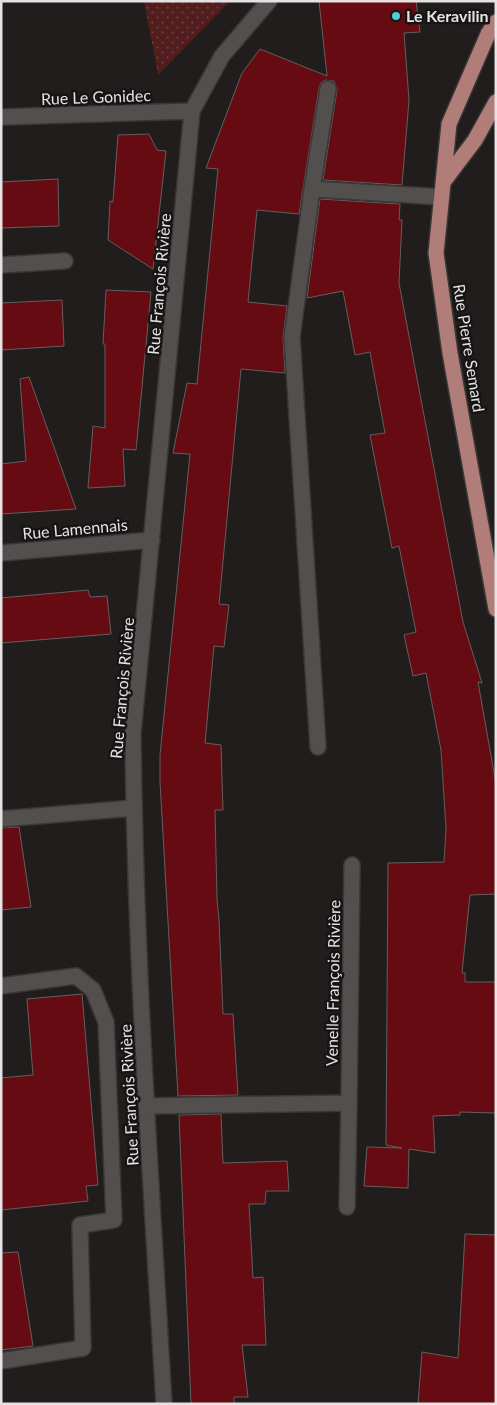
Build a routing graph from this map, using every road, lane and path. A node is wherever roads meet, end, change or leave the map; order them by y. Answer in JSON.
{"nodes":[{"id":1,"x":269,"y":1,"type":"edge"},
{"id":2,"x":496,"y":22,"type":"edge"},
{"id":3,"x":328,"y":89,"type":"dead end"},
{"id":4,"x":496,"y":102,"type":"edge"},
{"id":5,"x":192,"y":112,"type":"junction"},
{"id":6,"x":1,"y":117,"type":"edge"},
{"id":7,"x":444,"y":181,"type":"junction"},
{"id":8,"x":312,"y":189,"type":"junction"},
{"id":9,"x":442,"y":198,"type":"junction"},
{"id":10,"x":65,"y":262,"type":"dead end"},
{"id":11,"x":1,"y":265,"type":"edge"},
{"id":12,"x":152,"y":540,"type":"junction"},
{"id":13,"x":1,"y":553,"type":"edge"},
{"id":14,"x":496,"y":609,"type":"edge"},
{"id":15,"x":318,"y":747,"type":"dead end"},
{"id":16,"x":134,"y":808,"type":"junction"},
{"id":17,"x":1,"y":819,"type":"edge"},
{"id":18,"x":352,"y":864,"type":"dead end"},
{"id":19,"x":1,"y":986,"type":"edge"},
{"id":20,"x":349,"y":1102,"type":"junction"},
{"id":21,"x":146,"y":1106,"type":"junction"},
{"id":22,"x":348,"y":1207,"type":"dead end"},
{"id":23,"x":1,"y":1361,"type":"edge"},
{"id":24,"x":164,"y":1404,"type":"edge"}],
"edges":[{"from":1,"to":5,"type":"street","name":"Rue François Rivière"},
{"from":2,"to":7,"type":"main road","name":"Rue Pierre Semard"},
{"from":3,"to":8,"type":"street"},
{"from":4,"to":7,"type":"main road"},
{"from":5,"to":6,"type":"street","name":"Rue Le Gonidec"},
{"from":5,"to":12,"type":"street","name":"Rue François Rivière"},
{"from":7,"to":9,"type":"main road","name":"Rue Pierre Semard"},
{"from":8,"to":9,"type":"street"},
{"from":8,"to":15,"type":"street"},
{"from":9,"to":14,"type":"main road","name":"Rue Pierre Semard"},
{"from":10,"to":11,"type":"street"},
{"from":12,"to":13,"type":"street","name":"Rue Lamennais"},
{"from":12,"to":16,"type":"street","name":"Rue François Rivière"},
{"from":16,"to":17,"type":"street"},
{"from":16,"to":21,"type":"street","name":"Rue François Rivière"},
{"from":18,"to":20,"type":"street","name":"Venelle François Rivière"},
{"from":19,"to":23,"type":"street"},
{"from":20,"to":21,"type":"street"},
{"from":20,"to":22,"type":"street","name":"Venelle François Rivière"},
{"from":21,"to":24,"type":"street","name":"Rue François Rivière"}]}
